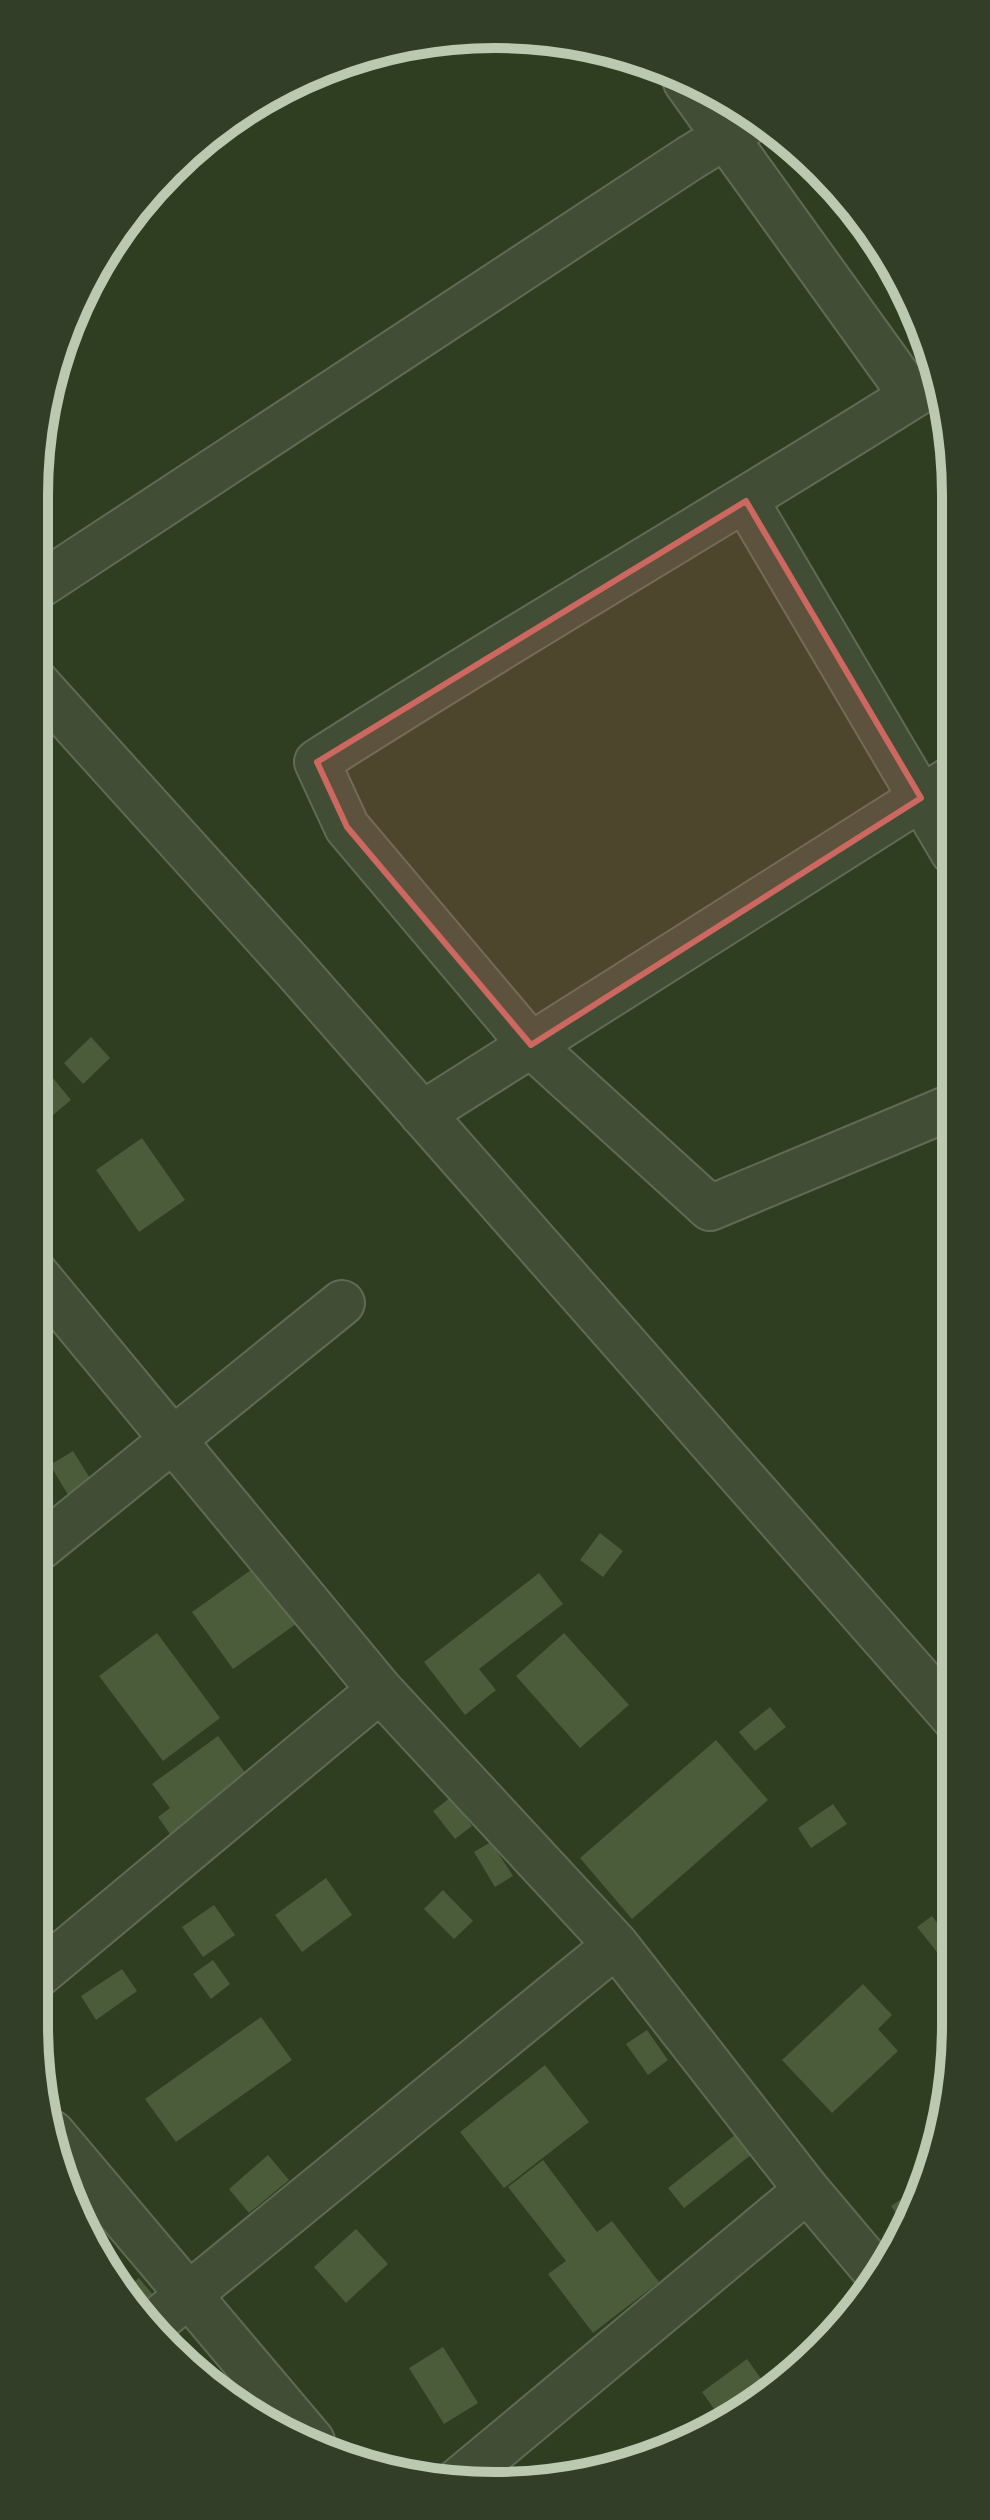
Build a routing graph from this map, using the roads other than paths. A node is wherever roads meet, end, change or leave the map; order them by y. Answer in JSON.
{"nodes":[{"id":1,"x":723,"y":111,"type":"edge"},
{"id":2,"x":742,"y":126,"type":"edge"},
{"id":3,"x":924,"y":388,"type":"edge"},
{"id":4,"x":746,"y":501,"type":"junction"},
{"id":5,"x":48,"y":580,"type":"edge"},
{"id":6,"x":48,"y":696,"type":"edge"},
{"id":7,"x":937,"y":788,"type":"edge"},
{"id":8,"x":942,"y":808,"type":"edge"},
{"id":9,"x":531,"y":1045,"type":"junction"},
{"id":10,"x":942,"y":1111,"type":"edge"},
{"id":11,"x":422,"y":1114,"type":"junction"},
{"id":12,"x":48,"y":1289,"type":"edge"},
{"id":13,"x":342,"y":1303,"type":"dead end"},
{"id":14,"x":174,"y":1438,"type":"junction"},
{"id":15,"x":48,"y":1541,"type":"edge"},
{"id":16,"x":380,"y":1690,"type":"junction"},
{"id":17,"x":942,"y":1704,"type":"edge"},
{"id":18,"x":616,"y":1945,"type":"junction"},
{"id":19,"x":48,"y":1966,"type":"edge"},
{"id":20,"x":65,"y":2149,"type":"edge"},
{"id":21,"x":807,"y":2190,"type":"junction"},
{"id":22,"x":871,"y":2266,"type":"edge"},
{"id":23,"x":190,"y":2294,"type":"junction"},
{"id":24,"x":159,"y":2319,"type":"edge"},
{"id":25,"x":301,"y":2428,"type":"edge"},
{"id":26,"x":470,"y":2471,"type":"edge"}],
"edges":[{"from":1,"to":2,"type":"street"},
{"from":2,"to":3,"type":"street"},
{"from":2,"to":5,"type":"street"},
{"from":3,"to":4,"type":"street"},
{"from":4,"to":7,"type":"street"},
{"from":4,"to":9,"type":"street"},
{"from":6,"to":11,"type":"street"},
{"from":7,"to":8,"type":"street"},
{"from":7,"to":9,"type":"street"},
{"from":9,"to":10,"type":"street"},
{"from":9,"to":11,"type":"street"},
{"from":11,"to":17,"type":"street"},
{"from":12,"to":14,"type":"street"},
{"from":13,"to":14,"type":"street"},
{"from":14,"to":15,"type":"street"},
{"from":14,"to":16,"type":"street"},
{"from":16,"to":18,"type":"street"},
{"from":16,"to":19,"type":"street"},
{"from":18,"to":21,"type":"street"},
{"from":18,"to":23,"type":"street"},
{"from":20,"to":23,"type":"street"},
{"from":21,"to":22,"type":"street"},
{"from":21,"to":26,"type":"street"},
{"from":23,"to":24,"type":"street"},
{"from":23,"to":25,"type":"street"}]}
